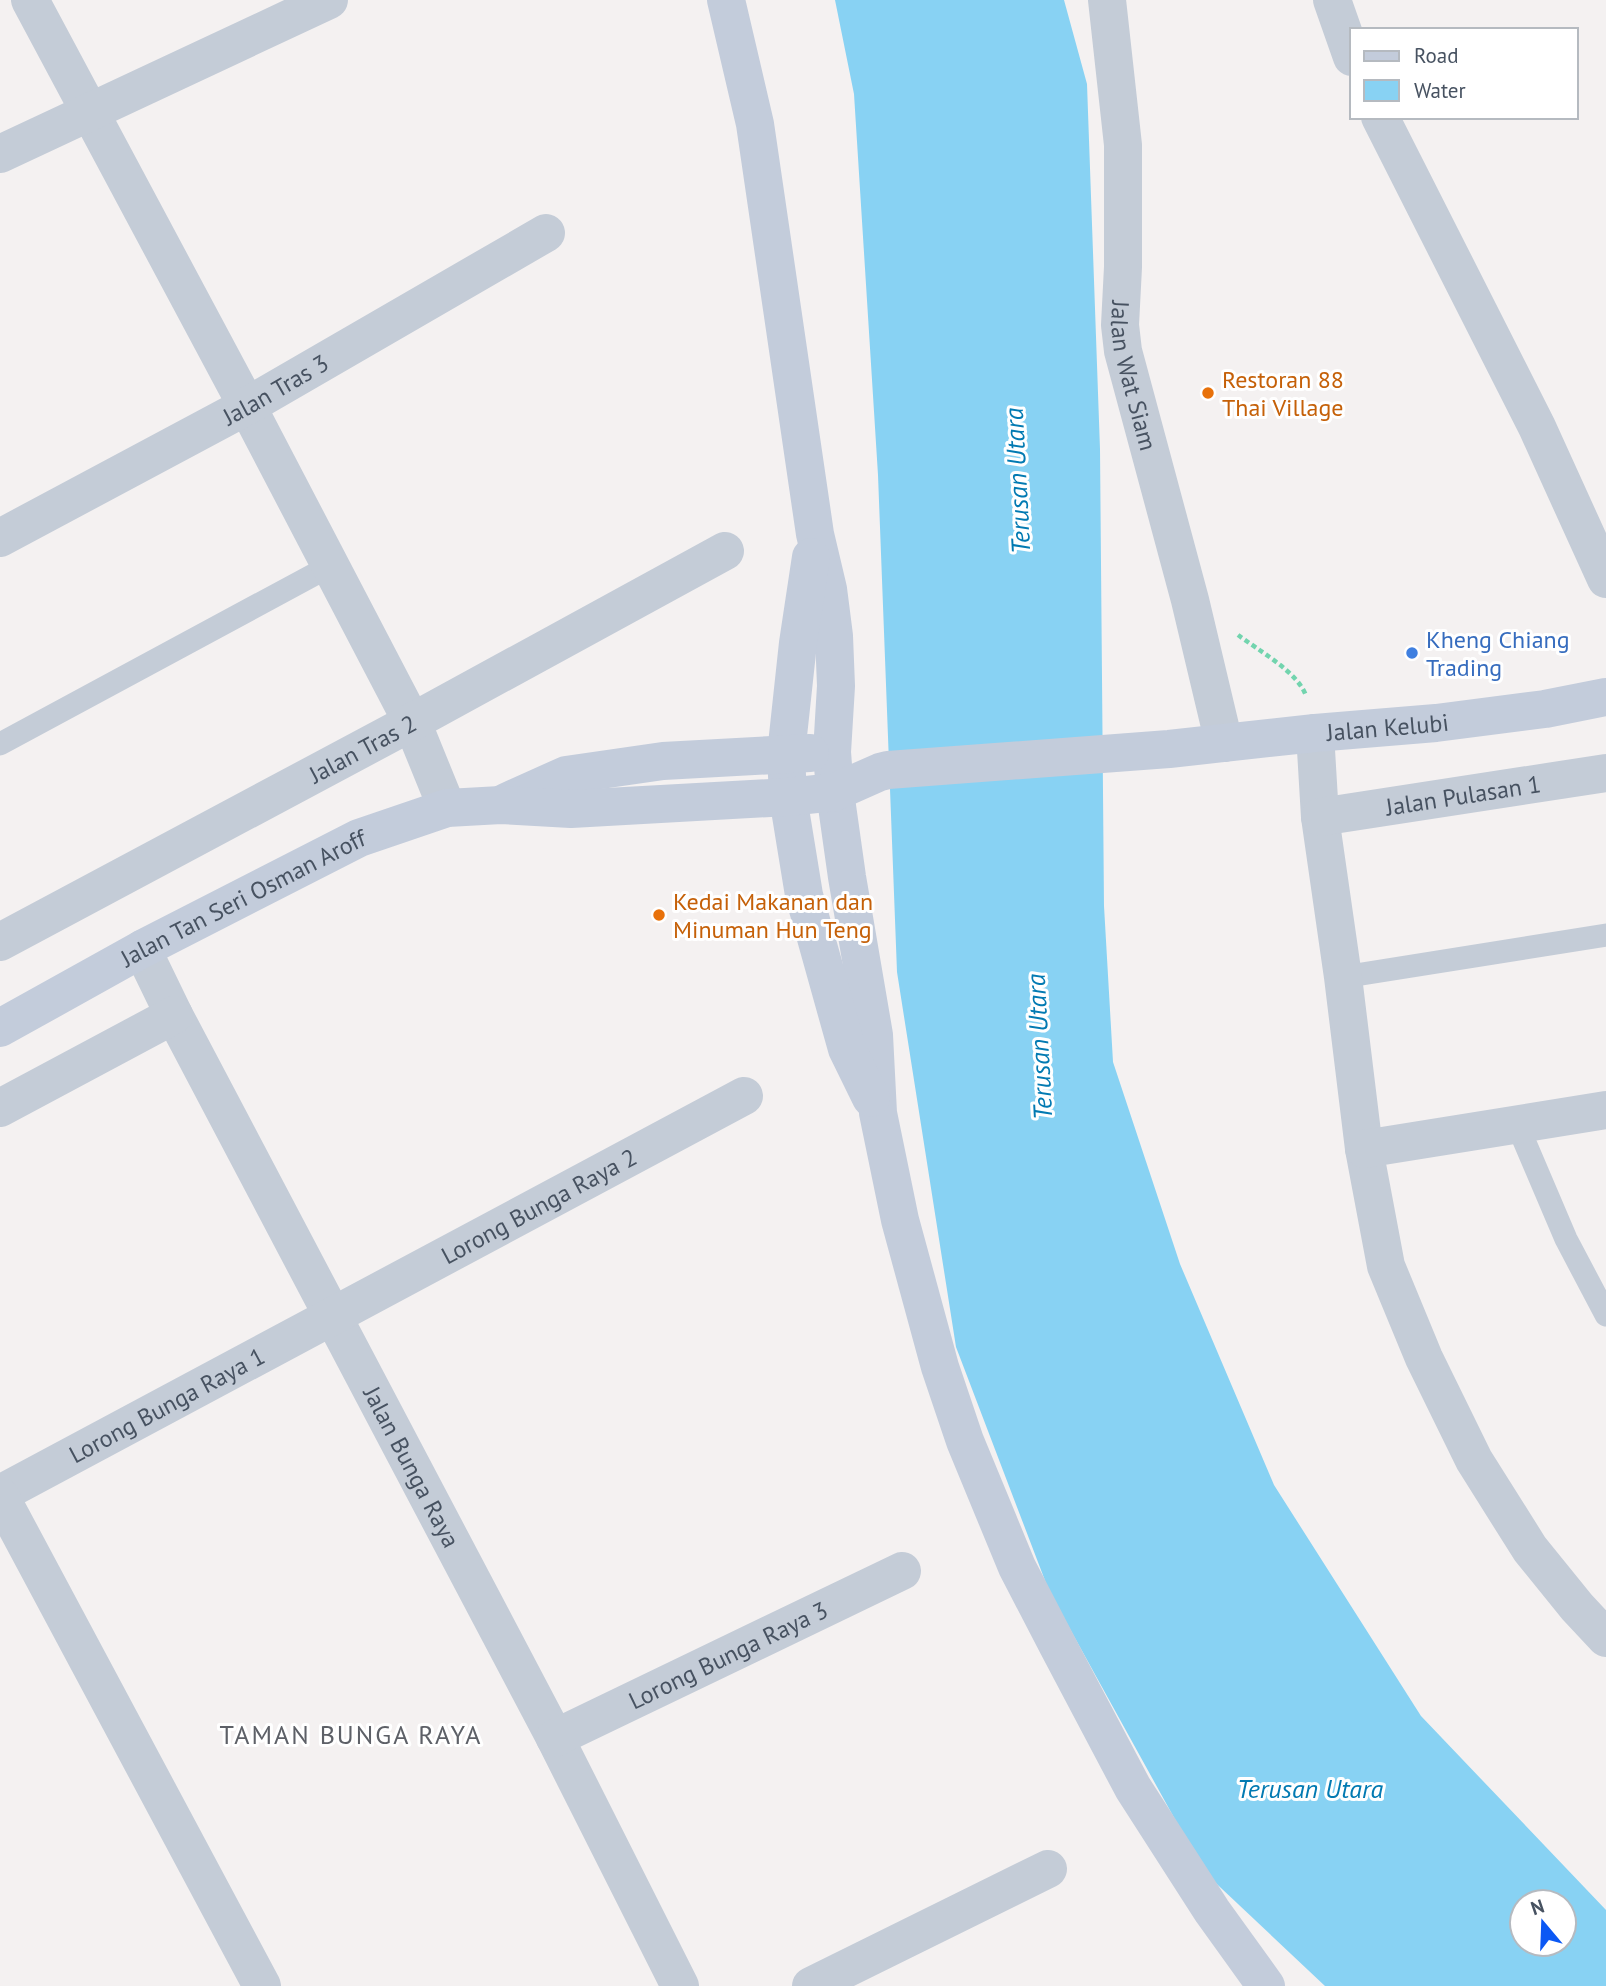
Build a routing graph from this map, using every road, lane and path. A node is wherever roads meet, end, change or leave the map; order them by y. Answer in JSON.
{"nodes":[{"id":1,"x":30,"y":0,"type":"edge"},
{"id":2,"x":329,"y":0,"type":"edge"},
{"id":3,"x":726,"y":0,"type":"edge"},
{"id":4,"x":1107,"y":0,"type":"edge"},
{"id":5,"x":1332,"y":0,"type":"edge"},
{"id":6,"x":1350,"y":51,"type":"edge"},
{"id":7,"x":89,"y":111,"type":"junction"},
{"id":8,"x":1381,"y":119,"type":"edge"},
{"id":9,"x":0,"y":154,"type":"edge"},
{"id":10,"x":546,"y":233,"type":"dead end"},
{"id":11,"x":247,"y":406,"type":"junction"},
{"id":12,"x":815,"y":534,"type":"junction"},
{"id":13,"x":0,"y":538,"type":"edge"},
{"id":14,"x":725,"y":551,"type":"dead end"},
{"id":15,"x":330,"y":566,"type":"junction"},
{"id":16,"x":1606,"y":579,"type":"edge"},
{"id":17,"x":1190,"y":600,"type":"junction"},
{"id":18,"x":1606,"y":697,"type":"edge"},
{"id":19,"x":412,"y":722,"type":"junction"},
{"id":20,"x":1315,"y":733,"type":"junction"},
{"id":21,"x":1224,"y":743,"type":"junction"},
{"id":22,"x":0,"y":744,"type":"edge"},
{"id":23,"x":832,"y":751,"type":"junction"},
{"id":24,"x":786,"y":754,"type":"junction"},
{"id":25,"x":884,"y":771,"type":"junction"},
{"id":26,"x":1606,"y":774,"type":"edge"},
{"id":27,"x":835,"y":792,"type":"junction"},
{"id":28,"x":788,"y":797,"type":"junction"},
{"id":29,"x":501,"y":805,"type":"junction"},
{"id":30,"x":447,"y":808,"type":"junction"},
{"id":31,"x":1320,"y":817,"type":"junction"},
{"id":32,"x":1606,"y":935,"type":"edge"},
{"id":33,"x":0,"y":942,"type":"edge"},
{"id":34,"x":142,"y":949,"type":"junction"},
{"id":35,"x":1343,"y":977,"type":"junction"},
{"id":36,"x":174,"y":1015,"type":"junction"},
{"id":37,"x":0,"y":1028,"type":"edge"},
{"id":38,"x":744,"y":1096,"type":"dead end"},
{"id":39,"x":0,"y":1108,"type":"edge"},
{"id":40,"x":1606,"y":1110,"type":"edge"},
{"id":41,"x":878,"y":1113,"type":"junction"},
{"id":42,"x":1517,"y":1124,"type":"junction"},
{"id":43,"x":1364,"y":1149,"type":"junction"},
{"id":44,"x":1606,"y":1315,"type":"edge"},
{"id":45,"x":333,"y":1317,"type":"junction"},
{"id":46,"x":0,"y":1495,"type":"edge"},
{"id":47,"x":902,"y":1571,"type":"dead end"},
{"id":48,"x":1606,"y":1638,"type":"edge"},
{"id":49,"x":555,"y":1738,"type":"junction"},
{"id":50,"x":1048,"y":1869,"type":"dead end"},
{"id":51,"x":262,"y":1986,"type":"edge"},
{"id":52,"x":680,"y":1986,"type":"edge"},
{"id":53,"x":811,"y":1986,"type":"edge"},
{"id":54,"x":1266,"y":1986,"type":"edge"}],
"edges":[{"from":1,"to":7,"type":"street"},
{"from":2,"to":7,"type":"street"},
{"from":3,"to":12,"type":"street"},
{"from":4,"to":17,"type":"street","name":"Jalan Wat Siam"},
{"from":5,"to":6,"type":"street"},
{"from":7,"to":9,"type":"street"},
{"from":7,"to":11,"type":"street"},
{"from":8,"to":16,"type":"street"},
{"from":10,"to":11,"type":"street","name":"Jalan Tras 3"},
{"from":11,"to":13,"type":"street","name":"Jalan Tras 3"},
{"from":11,"to":15,"type":"street"},
{"from":12,"to":23,"type":"street"},
{"from":12,"to":24,"type":"street"},
{"from":14,"to":19,"type":"street","name":"Jalan Tras 2"},
{"from":15,"to":19,"type":"street"},
{"from":15,"to":22,"type":"lane"},
{"from":17,"to":20,"type":"path"},
{"from":17,"to":21,"type":"street","name":"Jalan Wat Siam"},
{"from":18,"to":20,"type":"street","name":"Jalan Kelubi"},
{"from":19,"to":30,"type":"street"},
{"from":19,"to":33,"type":"street","name":"Jalan Tras 2"},
{"from":20,"to":21,"type":"street","name":"Jalan Kelubi"},
{"from":20,"to":31,"type":"street"},
{"from":21,"to":25,"type":"street","name":"Jalan Kelubi"},
{"from":23,"to":24,"type":"street","name":"Jalan Tan Seri Osman Aroff"},
{"from":23,"to":25,"type":"street","name":"Jalan Tan Seri Osman Aroff"},
{"from":23,"to":27,"type":"street"},
{"from":24,"to":28,"type":"street"},
{"from":24,"to":29,"type":"street","name":"Jalan Tan Seri Osman Aroff"},
{"from":25,"to":27,"type":"street","name":"Jalan Tan Seri Osman Aroff"},
{"from":26,"to":31,"type":"street","name":"Jalan Pulasan 1"},
{"from":27,"to":28,"type":"street","name":"Jalan Tan Seri Osman Aroff"},
{"from":27,"to":41,"type":"street"},
{"from":28,"to":29,"type":"street","name":"Jalan Tan Seri Osman Aroff"},
{"from":28,"to":41,"type":"street"},
{"from":29,"to":30,"type":"street","name":"Jalan Tan Seri Osman Aroff"},
{"from":30,"to":34,"type":"street","name":"Jalan Tan Seri Osman Aroff"},
{"from":31,"to":35,"type":"street"},
{"from":32,"to":35,"type":"lane"},
{"from":34,"to":36,"type":"street","name":"Jalan Bunga Raya"},
{"from":34,"to":37,"type":"street","name":"Jalan Tan Seri Osman Aroff"},
{"from":35,"to":43,"type":"street"},
{"from":36,"to":39,"type":"street"},
{"from":36,"to":45,"type":"street","name":"Jalan Bunga Raya"},
{"from":38,"to":45,"type":"street","name":"Lorong Bunga Raya 2"},
{"from":40,"to":42,"type":"street"},
{"from":41,"to":54,"type":"street"},
{"from":42,"to":43,"type":"street"},
{"from":42,"to":44,"type":"lane"},
{"from":43,"to":48,"type":"street"},
{"from":45,"to":46,"type":"street","name":"Lorong Bunga Raya 1"},
{"from":45,"to":49,"type":"street","name":"Jalan Bunga Raya"},
{"from":46,"to":51,"type":"street"},
{"from":47,"to":49,"type":"street","name":"Lorong Bunga Raya 3"},
{"from":49,"to":52,"type":"street","name":"Jalan Bunga Raya"},
{"from":50,"to":53,"type":"street"}]}
